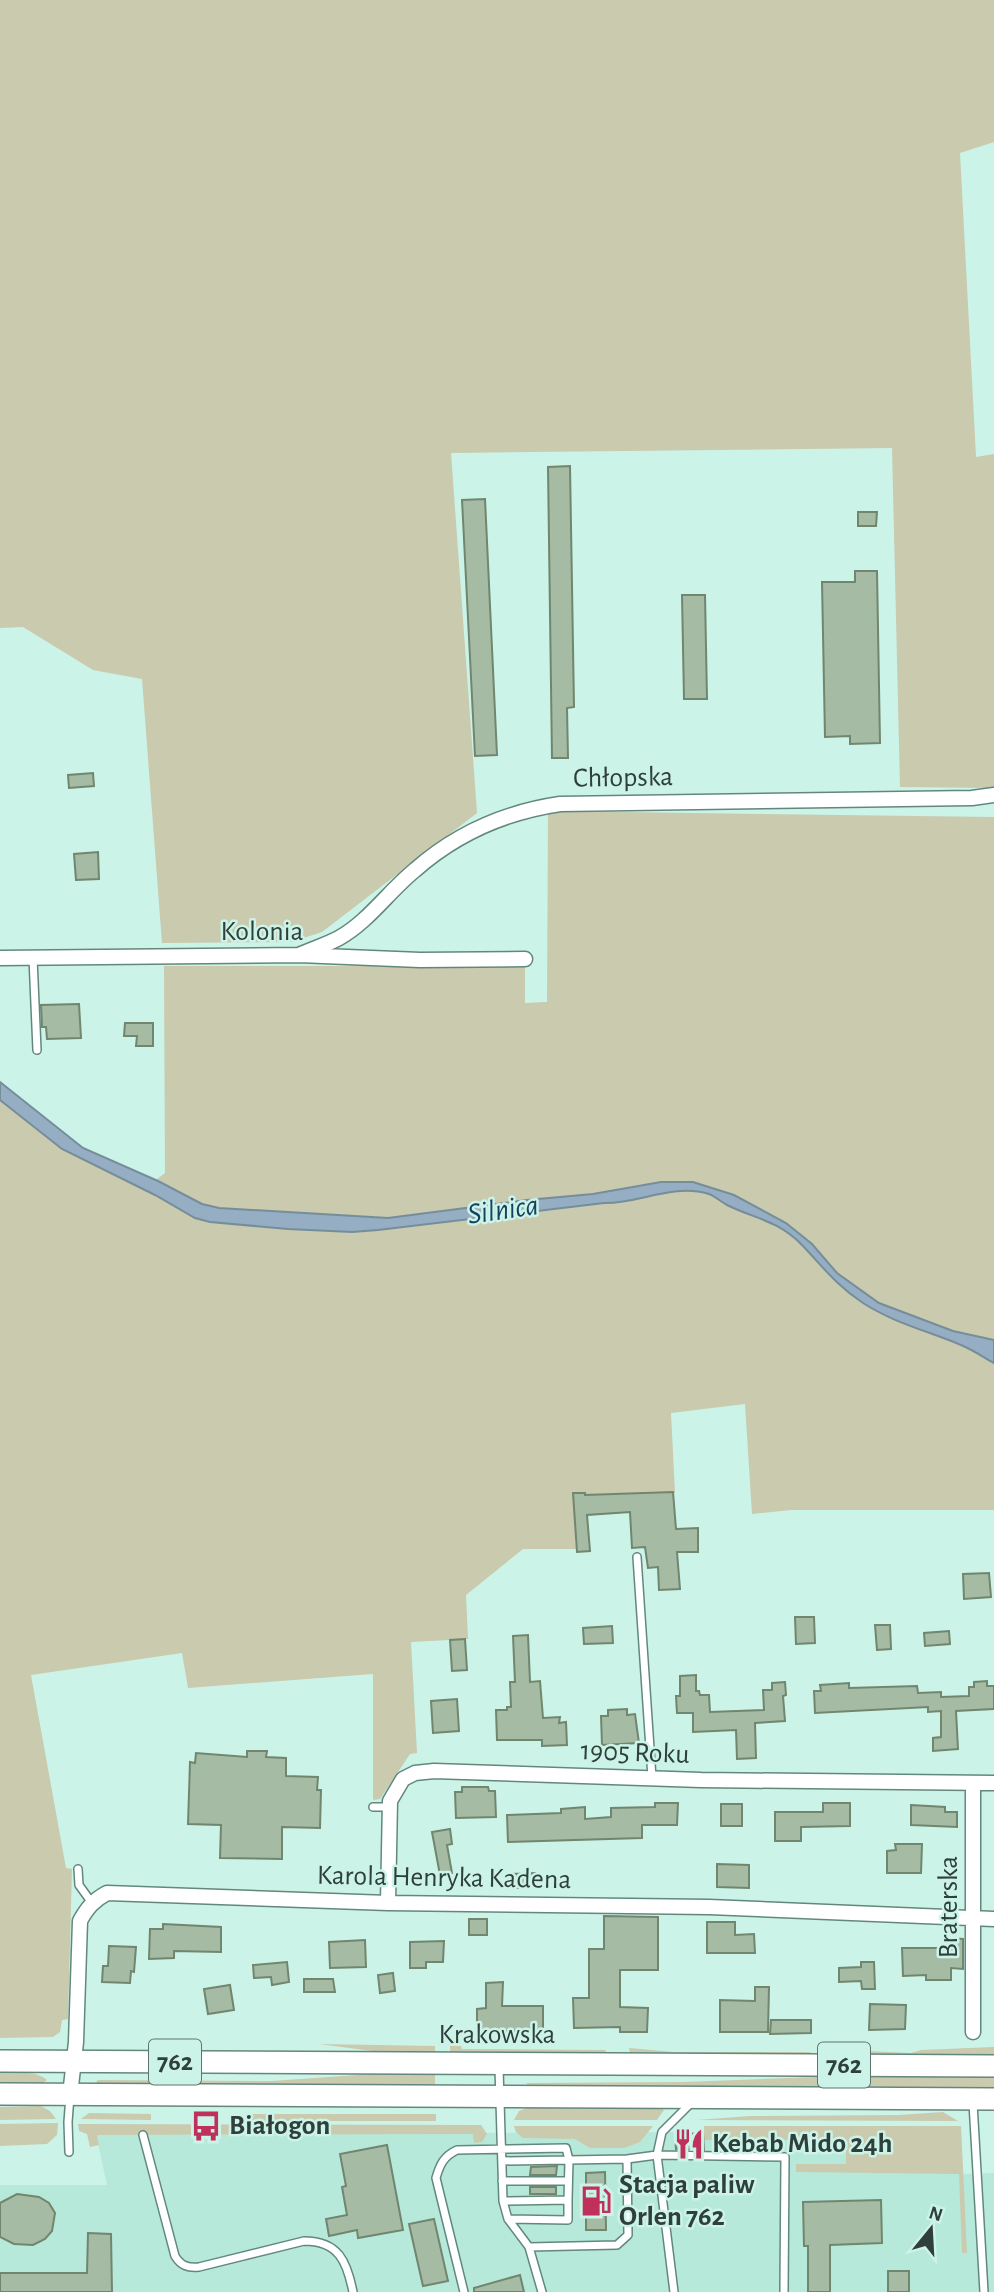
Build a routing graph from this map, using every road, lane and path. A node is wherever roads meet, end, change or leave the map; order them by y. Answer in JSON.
{"nodes":[{"id":1,"x":994,"y":795,"type":"edge"},
{"id":2,"x":299,"y":955,"type":"junction"},
{"id":3,"x":0,"y":958,"type":"edge"},
{"id":4,"x":33,"y":958,"type":"junction"},
{"id":5,"x":525,"y":959,"type":"dead end"},
{"id":6,"x":37,"y":1050,"type":"dead end"},
{"id":7,"x":637,"y":1557,"type":"dead end"},
{"id":8,"x":652,"y":1779,"type":"junction"},
{"id":9,"x":973,"y":1783,"type":"junction"},
{"id":10,"x":994,"y":1783,"type":"edge"},
{"id":11,"x":373,"y":1807,"type":"dead end"},
{"id":12,"x":390,"y":1807,"type":"junction"},
{"id":13,"x":78,"y":1869,"type":"dead end"},
{"id":14,"x":92,"y":1903,"type":"junction"},
{"id":15,"x":388,"y":1903,"type":"junction"},
{"id":16,"x":974,"y":1919,"type":"junction"},
{"id":17,"x":994,"y":1919,"type":"edge"},
{"id":18,"x":973,"y":2032,"type":"dead end"},
{"id":19,"x":0,"y":2061,"type":"edge"},
{"id":20,"x":75,"y":2061,"type":"junction"},
{"id":21,"x":499,"y":2063,"type":"junction"},
{"id":22,"x":994,"y":2066,"type":"edge"},
{"id":23,"x":0,"y":2094,"type":"edge"},
{"id":24,"x":70,"y":2095,"type":"junction"},
{"id":25,"x":500,"y":2097,"type":"junction"},
{"id":26,"x":697,"y":2098,"type":"junction"},
{"id":27,"x":983,"y":2099,"type":"edge"},
{"id":28,"x":143,"y":2135,"type":"dead end"},
{"id":29,"x":501,"y":2149,"type":"junction"},
{"id":30,"x":69,"y":2152,"type":"dead end"},
{"id":31,"x":657,"y":2155,"type":"junction"},
{"id":32,"x":627,"y":2159,"type":"junction"},
{"id":33,"x":569,"y":2160,"type":"junction"},
{"id":34,"x":502,"y":2161,"type":"junction"},
{"id":35,"x":502,"y":2181,"type":"junction"},
{"id":36,"x":569,"y":2181,"type":"junction"},
{"id":37,"x":568,"y":2200,"type":"junction"},
{"id":38,"x":503,"y":2201,"type":"junction"},
{"id":39,"x":508,"y":2219,"type":"junction"},
{"id":40,"x":529,"y":2247,"type":"junction"},
{"id":41,"x":353,"y":2292,"type":"edge"},
{"id":42,"x":464,"y":2292,"type":"edge"},
{"id":43,"x":542,"y":2292,"type":"edge"},
{"id":44,"x":674,"y":2292,"type":"edge"},
{"id":45,"x":784,"y":2292,"type":"edge"},
{"id":46,"x":984,"y":2292,"type":"edge"}],
"edges":[{"from":1,"to":2,"type":"street","name":"Chłopska"},
{"from":2,"to":4,"type":"street","name":"Kolonia"},
{"from":2,"to":5,"type":"street","name":"Kolonia"},
{"from":3,"to":4,"type":"street","name":"Kolonia"},
{"from":4,"to":6,"type":"lane"},
{"from":7,"to":8,"type":"lane"},
{"from":8,"to":9,"type":"street","name":"1905 Roku"},
{"from":8,"to":12,"type":"street","name":"1905 Roku"},
{"from":9,"to":10,"type":"street","name":"1905 Roku"},
{"from":9,"to":16,"type":"street","name":"Braterska"},
{"from":11,"to":12,"type":"lane"},
{"from":12,"to":15,"type":"street","name":"1905 Roku"},
{"from":13,"to":14,"type":"lane"},
{"from":14,"to":15,"type":"street","name":"Karola Henryka Kadena"},
{"from":14,"to":20,"type":"street"},
{"from":15,"to":16,"type":"street","name":"Karola Henryka Kadena"},
{"from":16,"to":17,"type":"street","name":"Karola Henryka Kadena"},
{"from":16,"to":18,"type":"street","name":"Braterska"},
{"from":19,"to":20,"type":"main road","name":"Krakowska","number":"762"},
{"from":20,"to":21,"type":"main road","name":"Krakowska","number":"762"},
{"from":20,"to":24,"type":"street"},
{"from":21,"to":22,"type":"main road","name":"Krakowska","number":"762"},
{"from":21,"to":25,"type":"lane"},
{"from":23,"to":24,"type":"main road","number":"762"},
{"from":24,"to":25,"type":"main road","number":"762"},
{"from":24,"to":30,"type":"lane"},
{"from":25,"to":26,"type":"main road","number":"762"},
{"from":25,"to":29,"type":"lane"},
{"from":26,"to":27,"type":"main road","number":"762"},
{"from":26,"to":31,"type":"lane"},
{"from":27,"to":46,"type":"lane"},
{"from":28,"to":41,"type":"lane"},
{"from":29,"to":33,"type":"lane"},
{"from":29,"to":34,"type":"lane"},
{"from":29,"to":42,"type":"lane"},
{"from":31,"to":32,"type":"lane"},
{"from":31,"to":44,"type":"lane"},
{"from":31,"to":45,"type":"lane"},
{"from":32,"to":33,"type":"lane"},
{"from":32,"to":40,"type":"lane"},
{"from":33,"to":34,"type":"lane"},
{"from":33,"to":36,"type":"lane"},
{"from":34,"to":35,"type":"lane"},
{"from":35,"to":36,"type":"lane"},
{"from":35,"to":38,"type":"lane"},
{"from":36,"to":37,"type":"lane"},
{"from":37,"to":38,"type":"lane"},
{"from":37,"to":39,"type":"lane"},
{"from":38,"to":39,"type":"lane"},
{"from":39,"to":40,"type":"lane"},
{"from":40,"to":43,"type":"lane"}]}
